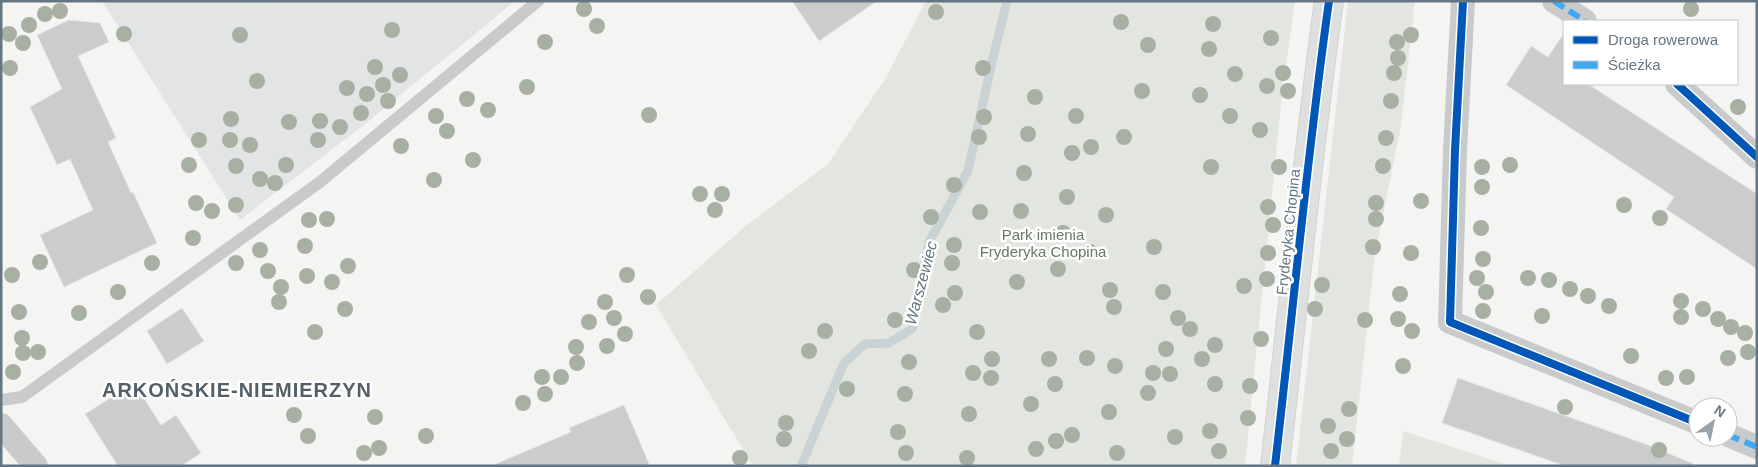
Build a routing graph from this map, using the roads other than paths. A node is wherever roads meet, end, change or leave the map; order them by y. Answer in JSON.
{"nodes":[{"id":1,"x":538,"y":1,"type":"edge"},
{"id":2,"x":1329,"y":1,"type":"edge"},
{"id":3,"x":1463,"y":1,"type":"edge"},
{"id":4,"x":1554,"y":1,"type":"edge"},
{"id":5,"x":1583,"y":20,"type":"edge"},
{"id":6,"x":1678,"y":85,"type":"edge"},
{"id":7,"x":1757,"y":157,"type":"edge"},
{"id":8,"x":1,"y":400,"type":"edge"},
{"id":9,"x":1688,"y":419,"type":"edge"},
{"id":10,"x":1,"y":425,"type":"edge"},
{"id":11,"x":1738,"y":439,"type":"edge"},
{"id":12,"x":1757,"y":447,"type":"edge"},
{"id":13,"x":36,"y":466,"type":"edge"},
{"id":14,"x":1275,"y":466,"type":"edge"}],
"edges":[{"from":1,"to":8,"type":"lane"},
{"from":2,"to":14,"type":"street","name":"Fryderyka Chopina"},
{"from":3,"to":9,"type":"street"},
{"from":4,"to":5,"type":"street"},
{"from":6,"to":7,"type":"street"},
{"from":10,"to":13,"type":"street"},
{"from":11,"to":12,"type":"street"}]}
